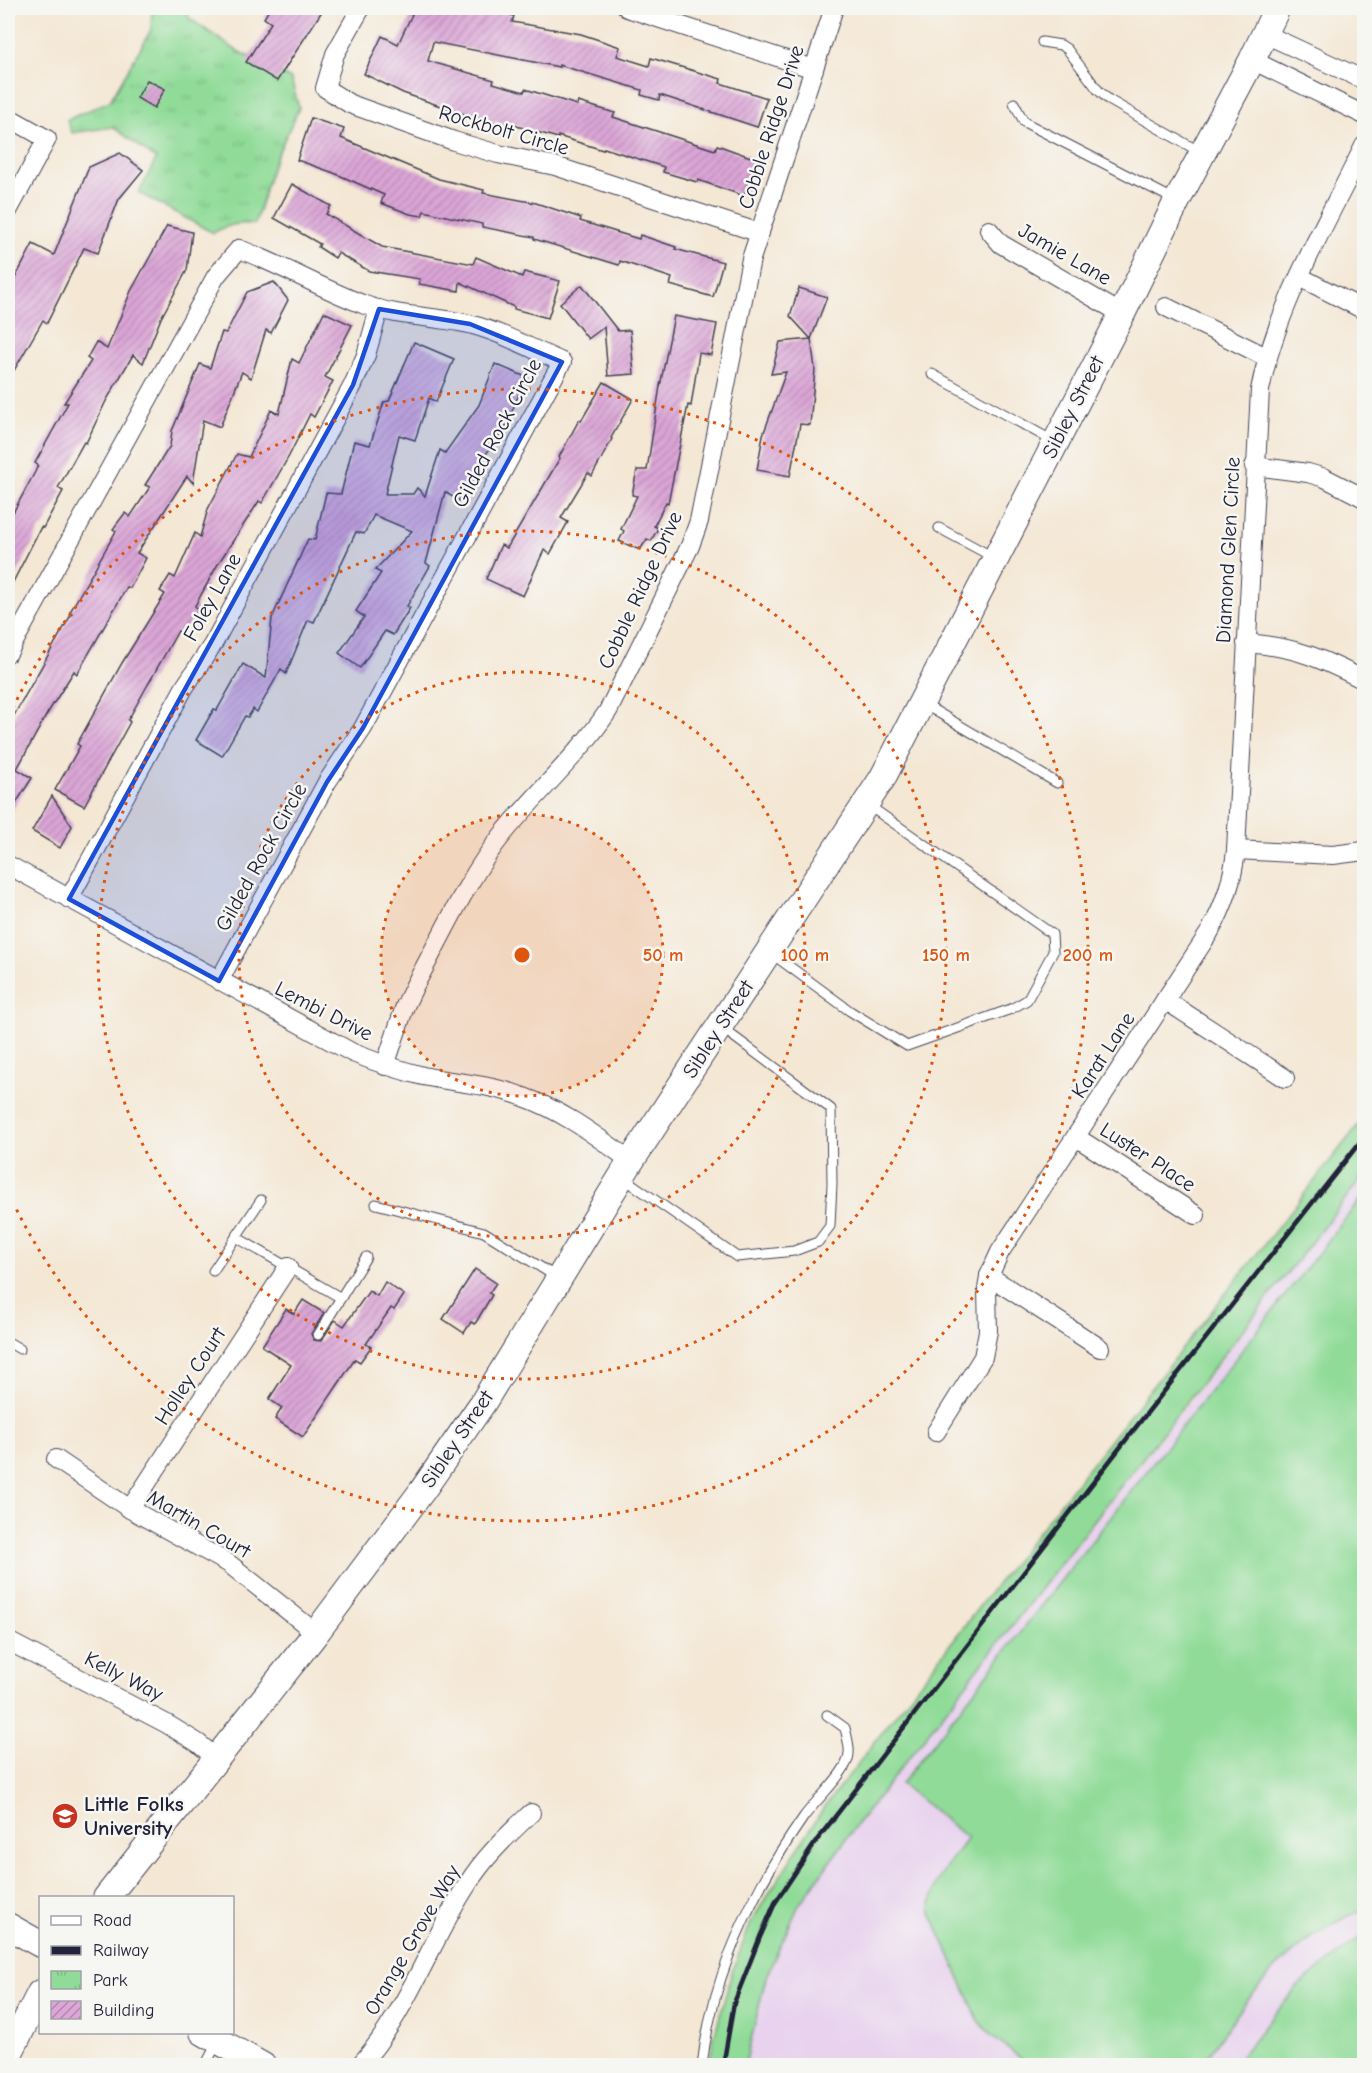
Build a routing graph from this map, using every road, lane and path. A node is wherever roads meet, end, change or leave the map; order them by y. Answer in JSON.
{"nodes":[{"id":1,"x":361,"y":8,"type":"edge"},
{"id":2,"x":627,"y":8,"type":"edge"},
{"id":3,"x":834,"y":8,"type":"edge"},
{"id":4,"x":1277,"y":8,"type":"edge"},
{"id":5,"x":1265,"y":34,"type":"junction"},
{"id":6,"x":1042,"y":42,"type":"dead end"},
{"id":7,"x":1252,"y":60,"type":"junction"},
{"id":8,"x":814,"y":69,"type":"junction"},
{"id":9,"x":1365,"y":80,"type":"edge"},
{"id":10,"x":1014,"y":103,"type":"dead end"},
{"id":11,"x":1365,"y":115,"type":"edge"},
{"id":12,"x":8,"y":117,"type":"edge"},
{"id":13,"x":1365,"y":146,"type":"edge"},
{"id":14,"x":1202,"y":153,"type":"junction"},
{"id":15,"x":1177,"y":201,"type":"junction"},
{"id":16,"x":8,"y":211,"type":"edge"},
{"id":17,"x":989,"y":230,"type":"dead end"},
{"id":18,"x":759,"y":233,"type":"junction"},
{"id":19,"x":1300,"y":277,"type":"junction"},
{"id":20,"x":1166,"y":307,"type":"dead end"},
{"id":21,"x":379,"y":309,"type":"junction"},
{"id":22,"x":1365,"y":310,"type":"edge"},
{"id":23,"x":1122,"y":314,"type":"junction"},
{"id":24,"x":1266,"y":357,"type":"junction"},
{"id":25,"x":932,"y":374,"type":"dead end"},
{"id":26,"x":1055,"y":442,"type":"junction"},
{"id":27,"x":1254,"y":466,"type":"junction"},
{"id":28,"x":1365,"y":498,"type":"edge"},
{"id":29,"x":939,"y":528,"type":"dead end"},
{"id":30,"x":996,"y":558,"type":"junction"},
{"id":31,"x":1246,"y":644,"type":"junction"},
{"id":32,"x":8,"y":653,"type":"edge"},
{"id":33,"x":1365,"y":680,"type":"edge"},
{"id":34,"x":921,"y":702,"type":"junction"},
{"id":35,"x":1057,"y":783,"type":"dead end"},
{"id":36,"x":866,"y":804,"type":"junction"},
{"id":37,"x":1236,"y":850,"type":"junction"},
{"id":38,"x":1365,"y":851,"type":"edge"},
{"id":39,"x":8,"y":865,"type":"edge"},
{"id":40,"x":69,"y":899,"type":"junction"},
{"id":41,"x":769,"y":951,"type":"junction"},
{"id":42,"x":219,"y":981,"type":"junction"},
{"id":43,"x":1166,"y":1000,"type":"junction"},
{"id":44,"x":720,"y":1026,"type":"junction"},
{"id":45,"x":385,"y":1066,"type":"junction"},
{"id":46,"x":1285,"y":1078,"type":"dead end"},
{"id":47,"x":1076,"y":1137,"type":"junction"},
{"id":48,"x":627,"y":1169,"type":"junction"},
{"id":49,"x":261,"y":1200,"type":"dead end"},
{"id":50,"x":376,"y":1203,"type":"dead end"},
{"id":51,"x":1196,"y":1215,"type":"dead end"},
{"id":52,"x":236,"y":1237,"type":"junction"},
{"id":53,"x":366,"y":1257,"type":"dead end"},
{"id":54,"x":288,"y":1267,"type":"junction"},
{"id":55,"x":213,"y":1271,"type":"dead end"},
{"id":56,"x":989,"y":1276,"type":"junction"},
{"id":57,"x":560,"y":1279,"type":"junction"},
{"id":58,"x":341,"y":1298,"type":"junction"},
{"id":59,"x":318,"y":1335,"type":"dead end"},
{"id":60,"x":8,"y":1342,"type":"edge"},
{"id":61,"x":1100,"y":1348,"type":"dead end"},
{"id":62,"x":20,"y":1349,"type":"dead end"},
{"id":63,"x":936,"y":1432,"type":"dead end"},
{"id":64,"x":56,"y":1459,"type":"dead end"},
{"id":65,"x":130,"y":1509,"type":"junction"},
{"id":66,"x":316,"y":1633,"type":"junction"},
{"id":67,"x":8,"y":1641,"type":"edge"},
{"id":68,"x":827,"y":1715,"type":"dead end"},
{"id":69,"x":216,"y":1758,"type":"junction"},
{"id":70,"x":531,"y":1813,"type":"dead end"},
{"id":71,"x":108,"y":1896,"type":"edge"},
{"id":72,"x":8,"y":1926,"type":"edge"},
{"id":73,"x":39,"y":1943,"type":"edge"},
{"id":74,"x":39,"y":1995,"type":"edge"},
{"id":75,"x":211,"y":2037,"type":"edge"},
{"id":76,"x":8,"y":2056,"type":"edge"},
{"id":77,"x":205,"y":2066,"type":"edge"},
{"id":78,"x":262,"y":2066,"type":"edge"},
{"id":79,"x":359,"y":2066,"type":"edge"},
{"id":80,"x":702,"y":2066,"type":"edge"}],
"edges":[{"from":1,"to":18,"type":"street","name":"Rockbolt Circle"},
{"from":2,"to":8,"type":"street"},
{"from":3,"to":8,"type":"street","name":"Cobble Ridge Drive"},
{"from":4,"to":5,"type":"street","name":"Sibley Street"},
{"from":5,"to":7,"type":"street","name":"Sibley Street"},
{"from":5,"to":9,"type":"street"},
{"from":6,"to":14,"type":"lane"},
{"from":7,"to":11,"type":"street"},
{"from":7,"to":14,"type":"street","name":"Sibley Street"},
{"from":8,"to":18,"type":"street","name":"Cobble Ridge Drive"},
{"from":10,"to":15,"type":"lane"},
{"from":12,"to":16,"type":"street"},
{"from":13,"to":19,"type":"street","name":"Diamond Glen Circle"},
{"from":14,"to":15,"type":"street","name":"Sibley Street"},
{"from":15,"to":23,"type":"street","name":"Sibley Street"},
{"from":17,"to":23,"type":"street","name":"Jamie Lane"},
{"from":18,"to":45,"type":"street","name":"Cobble Ridge Drive"},
{"from":19,"to":22,"type":"street"},
{"from":19,"to":24,"type":"street","name":"Diamond Glen Circle"},
{"from":20,"to":24,"type":"street"},
{"from":21,"to":32,"type":"street","name":"Gilded Rock Circle"},
{"from":21,"to":40,"type":"street","name":"Foley Lane"},
{"from":21,"to":42,"type":"street","name":"Gilded Rock Circle"},
{"from":23,"to":26,"type":"street","name":"Sibley Street"},
{"from":24,"to":27,"type":"street","name":"Diamond Glen Circle"},
{"from":25,"to":26,"type":"lane"},
{"from":26,"to":30,"type":"street","name":"Sibley Street"},
{"from":27,"to":28,"type":"street"},
{"from":27,"to":31,"type":"street","name":"Diamond Glen Circle"},
{"from":29,"to":30,"type":"lane"},
{"from":30,"to":34,"type":"street","name":"Sibley Street"},
{"from":31,"to":33,"type":"street"},
{"from":31,"to":37,"type":"street","name":"Diamond Glen Circle"},
{"from":34,"to":35,"type":"lane"},
{"from":34,"to":36,"type":"street","name":"Sibley Street"},
{"from":36,"to":41,"type":"street","name":"Sibley Street"},
{"from":36,"to":41,"type":"lane"},
{"from":37,"to":38,"type":"street"},
{"from":37,"to":43,"type":"street","name":"Karat Lane"},
{"from":39,"to":40,"type":"street","name":"Lembi Drive"},
{"from":40,"to":42,"type":"street","name":"Lembi Drive"},
{"from":41,"to":44,"type":"street","name":"Sibley Street"},
{"from":42,"to":45,"type":"street","name":"Lembi Drive"},
{"from":43,"to":46,"type":"street"},
{"from":43,"to":47,"type":"street","name":"Karat Lane"},
{"from":44,"to":48,"type":"street","name":"Sibley Street"},
{"from":44,"to":48,"type":"lane"},
{"from":45,"to":48,"type":"street","name":"Lembi Drive"},
{"from":47,"to":51,"type":"street","name":"Luster Place"},
{"from":47,"to":56,"type":"street","name":"Karat Lane"},
{"from":48,"to":57,"type":"street","name":"Sibley Street"},
{"from":49,"to":52,"type":"lane"},
{"from":50,"to":57,"type":"lane"},
{"from":52,"to":54,"type":"lane"},
{"from":52,"to":55,"type":"lane"},
{"from":53,"to":58,"type":"lane"},
{"from":54,"to":58,"type":"lane"},
{"from":54,"to":65,"type":"street","name":"Holley Court"},
{"from":56,"to":61,"type":"street"},
{"from":56,"to":63,"type":"street"},
{"from":57,"to":66,"type":"street","name":"Sibley Street"},
{"from":58,"to":59,"type":"lane"},
{"from":60,"to":62,"type":"lane"},
{"from":64,"to":65,"type":"street","name":"Martin Court"},
{"from":65,"to":66,"type":"street","name":"Martin Court"},
{"from":66,"to":69,"type":"street","name":"Sibley Street"},
{"from":67,"to":69,"type":"street","name":"Kelly Way"},
{"from":68,"to":80,"type":"lane"},
{"from":69,"to":71,"type":"street","name":"Sibley Street"},
{"from":70,"to":79,"type":"street","name":"Orange Grove Way"},
{"from":72,"to":73,"type":"street"},
{"from":74,"to":76,"type":"street"},
{"from":75,"to":77,"type":"lane"},
{"from":75,"to":78,"type":"street"}]}
